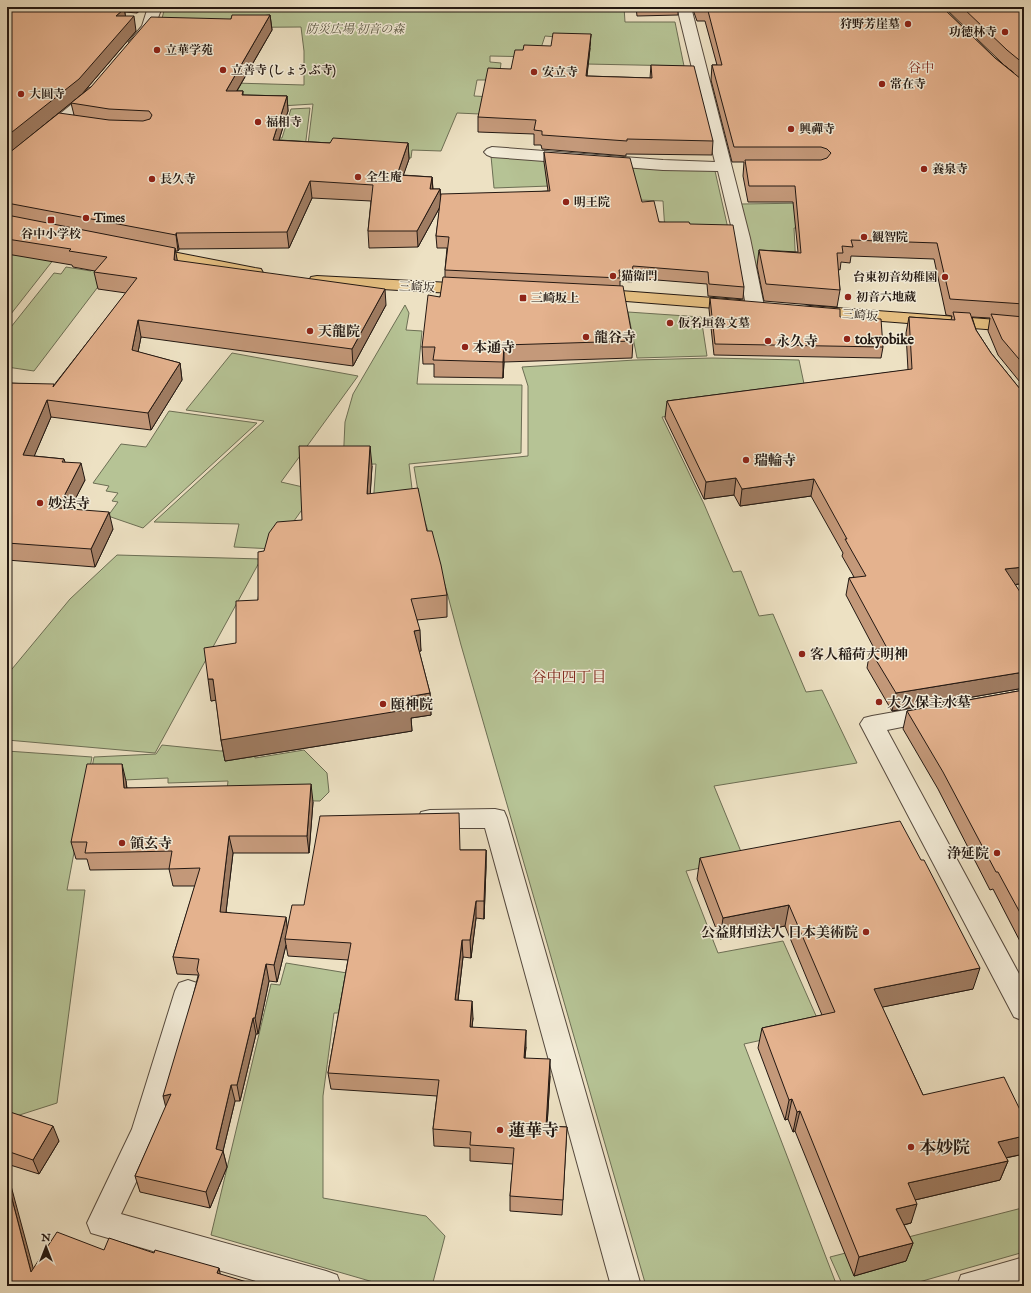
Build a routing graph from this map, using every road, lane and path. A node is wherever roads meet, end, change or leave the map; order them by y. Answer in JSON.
{"nodes":[{"id":1,"x":684,"y":7,"type":"edge"},
{"id":2,"x":153,"y":14,"type":"edge"},
{"id":3,"x":136,"y":19,"type":"dead end"},
{"id":4,"x":128,"y":50,"type":"edge"},
{"id":5,"x":101,"y":82,"type":"edge"},
{"id":6,"x":60,"y":122,"type":"junction"},
{"id":7,"x":74,"y":124,"type":"edge"},
{"id":8,"x":492,"y":152,"type":"dead end"},
{"id":9,"x":7,"y":165,"type":"edge"},
{"id":10,"x":724,"y":168,"type":"junction"},
{"id":11,"x":740,"y":169,"type":"edge"},
{"id":12,"x":131,"y":248,"type":"edge"},
{"id":13,"x":268,"y":275,"type":"edge"},
{"id":14,"x":303,"y":280,"type":"edge"},
{"id":15,"x":490,"y":290,"type":"edge"},
{"id":16,"x":581,"y":294,"type":"edge"},
{"id":17,"x":763,"y":307,"type":"joint"},
{"id":18,"x":794,"y":310,"type":"edge"},
{"id":19,"x":975,"y":324,"type":"junction"},
{"id":20,"x":1024,"y":327,"type":"edge"},
{"id":21,"x":981,"y":343,"type":"edge"},
{"id":22,"x":956,"y":709,"type":"edge"},
{"id":23,"x":407,"y":820,"type":"edge"},
{"id":24,"x":188,"y":991,"type":"dead end"},
{"id":25,"x":1024,"y":1009,"type":"edge"},
{"id":26,"x":1024,"y":1272,"type":"edge"},
{"id":27,"x":326,"y":1286,"type":"edge"},
{"id":28,"x":626,"y":1286,"type":"edge"},
{"id":29,"x":972,"y":1286,"type":"edge"}],
"edges":[{"from":1,"to":10,"type":"street"},
{"from":2,"to":3,"type":"street"},
{"from":2,"to":4,"type":"street"},
{"from":5,"to":6,"type":"street"},
{"from":6,"to":7,"type":"street"},
{"from":6,"to":9,"type":"street"},
{"from":8,"to":10,"type":"street"},
{"from":10,"to":11,"type":"street"},
{"from":10,"to":17,"type":"street"},
{"from":12,"to":13,"type":"main road"},
{"from":14,"to":15,"type":"main road","name":"三崎坂"},
{"from":16,"to":17,"type":"main road"},
{"from":18,"to":19,"type":"main road","name":"三崎坂"},
{"from":19,"to":20,"type":"main road","name":"三崎坂"},
{"from":19,"to":21,"type":"street"},
{"from":22,"to":25,"type":"street"},
{"from":23,"to":28,"type":"street"},
{"from":24,"to":27,"type":"street"},
{"from":26,"to":29,"type":"street"}]}
